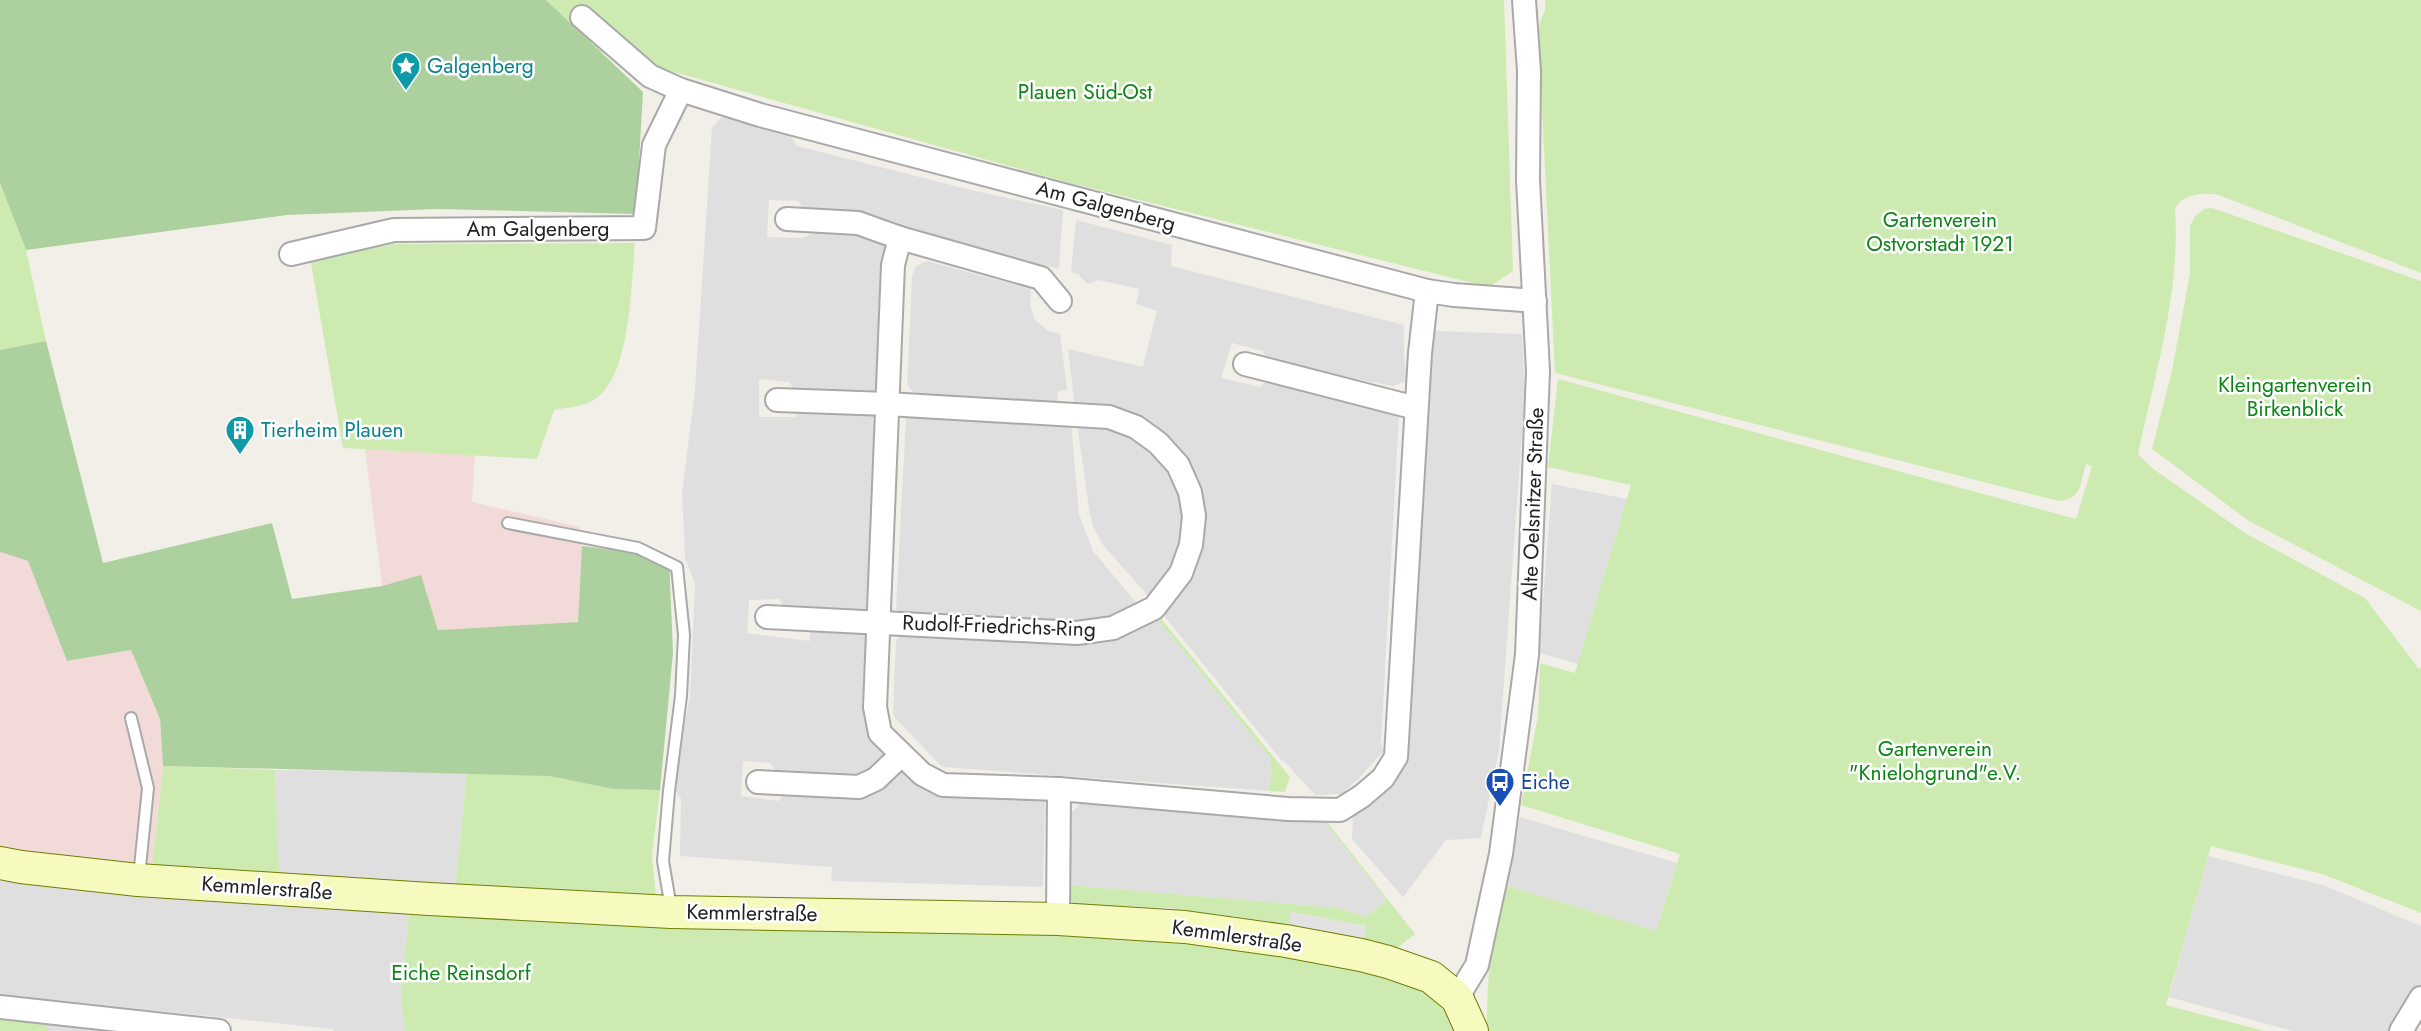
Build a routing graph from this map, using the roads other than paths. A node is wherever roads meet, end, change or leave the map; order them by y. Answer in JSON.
{"nodes":[{"id":1,"x":1524,"y":0,"type":"edge"},
{"id":2,"x":582,"y":17,"type":"dead end"},
{"id":3,"x":681,"y":90,"type":"junction"},
{"id":4,"x":787,"y":219,"type":"dead end"},
{"id":5,"x":900,"y":238,"type":"junction"},
{"id":6,"x":291,"y":254,"type":"dead end"},
{"id":7,"x":1427,"y":291,"type":"junction"},
{"id":8,"x":1060,"y":301,"type":"dead end"},
{"id":9,"x":1534,"y":301,"type":"junction"},
{"id":10,"x":1245,"y":364,"type":"dead end"},
{"id":11,"x":777,"y":400,"type":"dead end"},
{"id":12,"x":887,"y":404,"type":"junction"},
{"id":13,"x":1416,"y":408,"type":"junction"},
{"id":14,"x":508,"y":523,"type":"dead end"},
{"id":15,"x":767,"y":617,"type":"dead end"},
{"id":16,"x":878,"y":623,"type":"junction"},
{"id":17,"x":131,"y":718,"type":"dead end"},
{"id":18,"x":901,"y":755,"type":"junction"},
{"id":19,"x":758,"y":782,"type":"dead end"},
{"id":20,"x":1059,"y":789,"type":"junction"},
{"id":21,"x":0,"y":863,"type":"edge"},
{"id":22,"x":138,"y":880,"type":"junction"},
{"id":23,"x":671,"y":912,"type":"junction"},
{"id":24,"x":1058,"y":919,"type":"junction"},
{"id":25,"x":1457,"y":998,"type":"junction"},
{"id":26,"x":2421,"y":998,"type":"edge"},
{"id":27,"x":0,"y":1007,"type":"edge"},
{"id":28,"x":219,"y":1031,"type":"edge"},
{"id":29,"x":1472,"y":1031,"type":"edge"},
{"id":30,"x":2402,"y":1031,"type":"edge"}],
"edges":[{"from":1,"to":9,"type":"street","name":"Alte Oelsnitzer Straße"},
{"from":2,"to":3,"type":"street","name":"Am Galgenberg"},
{"from":3,"to":6,"type":"street","name":"Am Galgenberg"},
{"from":3,"to":7,"type":"street","name":"Am Galgenberg"},
{"from":4,"to":5,"type":"street"},
{"from":5,"to":8,"type":"street"},
{"from":5,"to":12,"type":"street","name":"Rudolf-Friedrichs-Ring"},
{"from":7,"to":9,"type":"street","name":"Am Galgenberg"},
{"from":7,"to":13,"type":"street","name":"Rudolf-Friedrichs-Ring"},
{"from":9,"to":25,"type":"street","name":"Alte Oelsnitzer Straße"},
{"from":10,"to":13,"type":"street"},
{"from":11,"to":12,"type":"street","name":"Rudolf-Friedrichs-Ring"},
{"from":12,"to":16,"type":"street","name":"Rudolf-Friedrichs-Ring"},
{"from":12,"to":16,"type":"street","name":"Rudolf-Friedrichs-Ring"},
{"from":13,"to":20,"type":"street","name":"Rudolf-Friedrichs-Ring"},
{"from":14,"to":23,"type":"lane"},
{"from":15,"to":16,"type":"street","name":"Rudolf-Friedrichs-Ring"},
{"from":16,"to":18,"type":"street","name":"Rudolf-Friedrichs-Ring"},
{"from":17,"to":22,"type":"lane"},
{"from":18,"to":19,"type":"street"},
{"from":18,"to":20,"type":"street","name":"Rudolf-Friedrichs-Ring"},
{"from":20,"to":24,"type":"street"},
{"from":21,"to":22,"type":"street","name":"Kemmlerstraße"},
{"from":22,"to":23,"type":"street","name":"Kemmlerstraße"},
{"from":23,"to":24,"type":"street","name":"Kemmlerstraße"},
{"from":24,"to":25,"type":"street","name":"Kemmlerstraße"},
{"from":25,"to":29,"type":"street","name":"Kemmlerstraße"},
{"from":26,"to":30,"type":"street"},
{"from":27,"to":28,"type":"street"}]}
